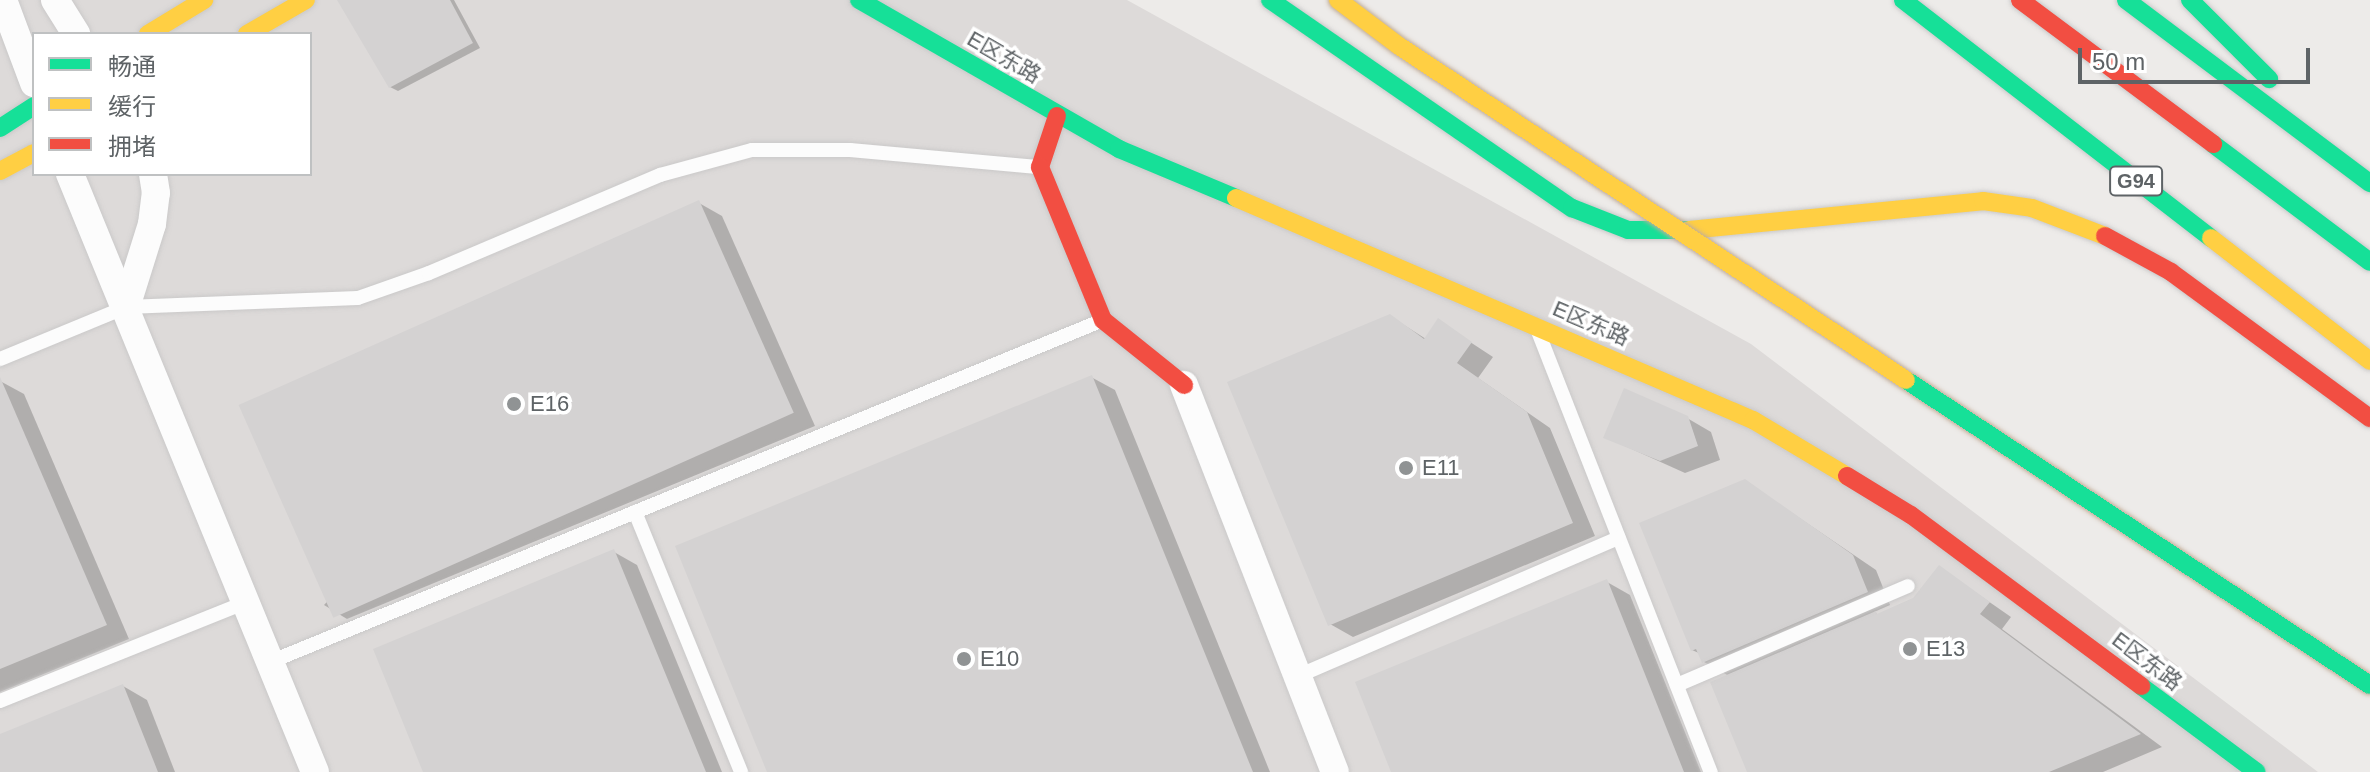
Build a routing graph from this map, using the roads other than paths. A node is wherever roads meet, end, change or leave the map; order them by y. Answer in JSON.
{"nodes":[{"id":1,"x":3,"y":0,"type":"edge"},
{"id":2,"x":55,"y":0,"type":"edge"},
{"id":3,"x":204,"y":0,"type":"edge"},
{"id":4,"x":306,"y":0,"type":"edge"},
{"id":5,"x":859,"y":0,"type":"edge"},
{"id":6,"x":1270,"y":0,"type":"edge"},
{"id":7,"x":1338,"y":0,"type":"edge"},
{"id":8,"x":1903,"y":0,"type":"edge"},
{"id":9,"x":2020,"y":0,"type":"edge"},
{"id":10,"x":2126,"y":0,"type":"edge"},
{"id":11,"x":2190,"y":0,"type":"edge"},
{"id":12,"x":75,"y":32,"type":"edge"},
{"id":13,"x":151,"y":32,"type":"edge"},
{"id":14,"x":250,"y":32,"type":"edge"},
{"id":15,"x":32,"y":78,"type":"edge"},
{"id":16,"x":32,"y":107,"type":"edge"},
{"id":17,"x":1057,"y":116,"type":"junction"},
{"id":18,"x":0,"y":128,"type":"edge"},
{"id":19,"x":32,"y":154,"type":"edge"},
{"id":20,"x":1040,"y":167,"type":"junction"},
{"id":21,"x":0,"y":171,"type":"edge"},
{"id":22,"x":71,"y":176,"type":"edge"},
{"id":23,"x":153,"y":176,"type":"edge"},
{"id":24,"x":2370,"y":181,"type":"edge"},
{"id":25,"x":2370,"y":262,"type":"edge"},
{"id":26,"x":126,"y":307,"type":"junction"},
{"id":27,"x":1103,"y":320,"type":"junction"},
{"id":28,"x":1536,"y":326,"type":"junction"},
{"id":29,"x":0,"y":359,"type":"edge"},
{"id":30,"x":2370,"y":361,"type":"edge"},
{"id":31,"x":1184,"y":385,"type":"joint"},
{"id":32,"x":2370,"y":418,"type":"edge"},
{"id":33,"x":635,"y":512,"type":"junction"},
{"id":34,"x":1619,"y":538,"type":"junction"},
{"id":35,"x":1908,"y":586,"type":"dead end"},
{"id":36,"x":246,"y":602,"type":"junction"},
{"id":37,"x":270,"y":662,"type":"junction"},
{"id":38,"x":1298,"y":676,"type":"junction"},
{"id":39,"x":1677,"y":685,"type":"junction"},
{"id":40,"x":2370,"y":685,"type":"edge"},
{"id":41,"x":0,"y":701,"type":"edge"},
{"id":42,"x":315,"y":772,"type":"edge"},
{"id":43,"x":741,"y":772,"type":"edge"},
{"id":44,"x":1335,"y":772,"type":"edge"},
{"id":45,"x":1711,"y":772,"type":"edge"},
{"id":46,"x":2257,"y":772,"type":"edge"}],
"edges":[{"from":1,"to":15,"type":"street"},
{"from":2,"to":12,"type":"street"},
{"from":3,"to":13,"type":"main road"},
{"from":4,"to":14,"type":"main road"},
{"from":5,"to":17,"type":"main road","name":"E区东路"},
{"from":6,"to":32,"type":"main road"},
{"from":7,"to":40,"type":"main road","bridge":true},
{"from":8,"to":30,"type":"main road","number":"G94"},
{"from":9,"to":25,"type":"main road"},
{"from":10,"to":24,"type":"main road"},
{"from":11,"to":24,"type":"main road"},
{"from":16,"to":18,"type":"main road"},
{"from":17,"to":20,"type":"main road"},
{"from":17,"to":28,"type":"main road","name":"E区东路"},
{"from":19,"to":21,"type":"main road"},
{"from":20,"to":26,"type":"lane"},
{"from":20,"to":27,"type":"main road"},
{"from":22,"to":26,"type":"street"},
{"from":23,"to":26,"type":"street"},
{"from":26,"to":29,"type":"lane"},
{"from":26,"to":36,"type":"street"},
{"from":27,"to":31,"type":"main road"},
{"from":27,"to":33,"type":"lane"},
{"from":28,"to":34,"type":"lane"},
{"from":28,"to":46,"type":"main road","name":"E区东路"},
{"from":31,"to":38,"type":"street"},
{"from":33,"to":37,"type":"lane"},
{"from":33,"to":43,"type":"lane"},
{"from":34,"to":38,"type":"lane"},
{"from":34,"to":39,"type":"lane"},
{"from":35,"to":39,"type":"lane"},
{"from":36,"to":37,"type":"street"},
{"from":36,"to":41,"type":"lane"},
{"from":37,"to":42,"type":"street"},
{"from":38,"to":44,"type":"street"},
{"from":39,"to":45,"type":"lane"}]}
